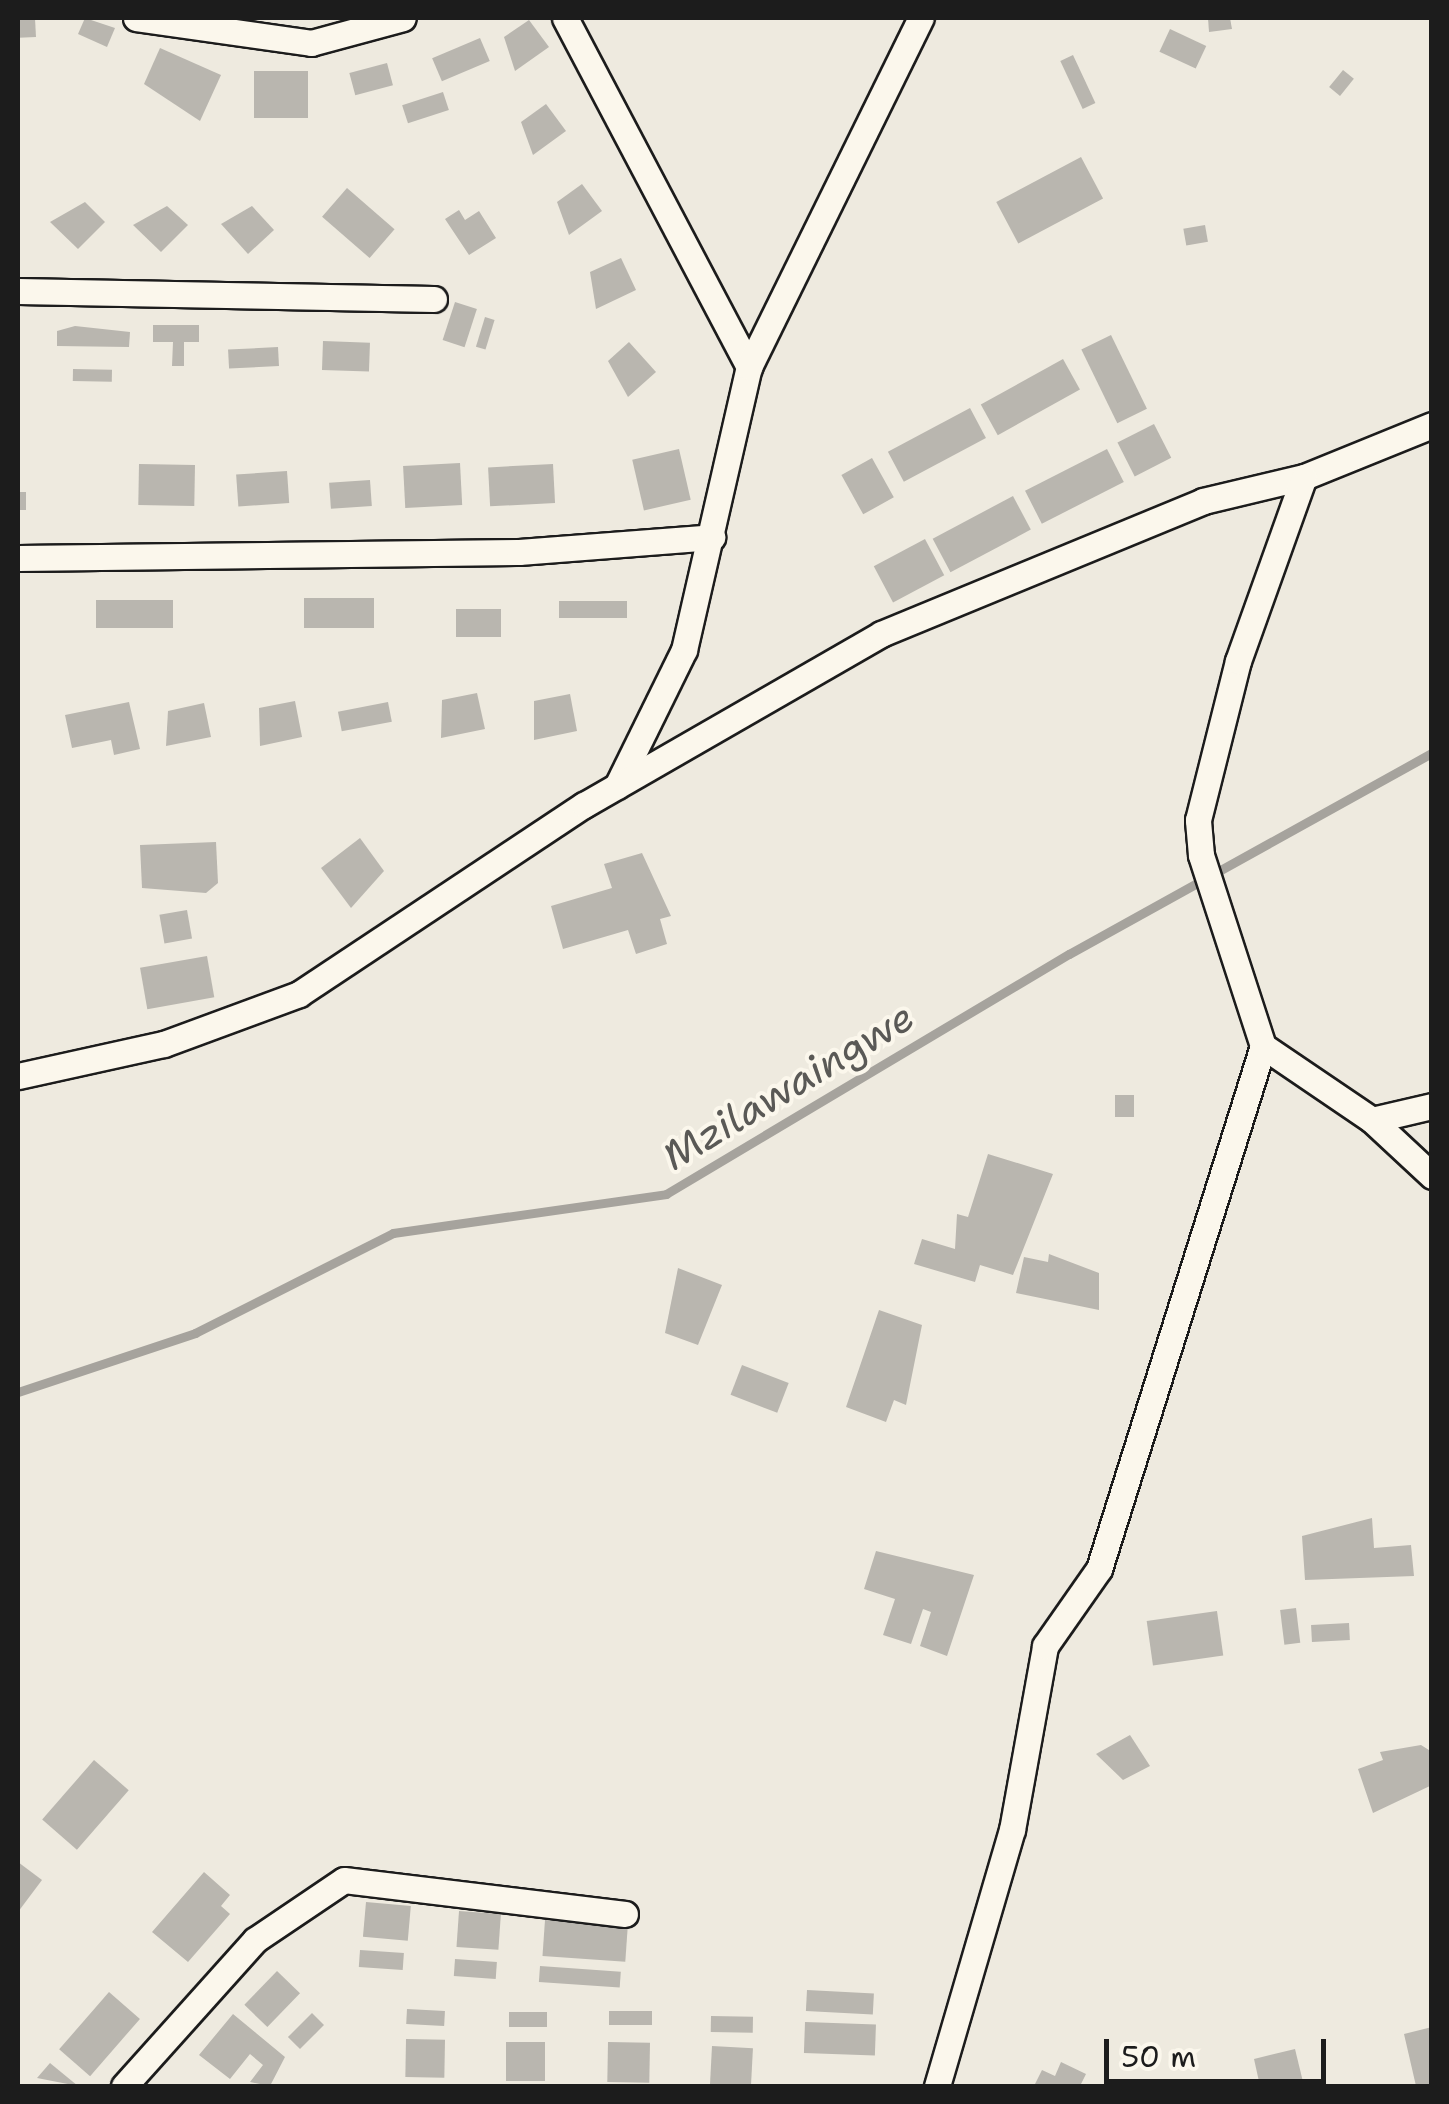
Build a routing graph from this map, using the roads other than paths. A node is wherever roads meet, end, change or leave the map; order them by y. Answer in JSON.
{"nodes":[{"id":1,"x":136,"y":18,"type":"edge"},
{"id":2,"x":404,"y":18,"type":"edge"},
{"id":3,"x":565,"y":18,"type":"edge"},
{"id":4,"x":921,"y":18,"type":"edge"},
{"id":5,"x":18,"y":291,"type":"edge"},
{"id":6,"x":434,"y":298,"type":"dead end"},
{"id":7,"x":749,"y":367,"type":"junction"},
{"id":8,"x":1432,"y":424,"type":"edge"},
{"id":9,"x":1304,"y":477,"type":"junction"},
{"id":10,"x":712,"y":536,"type":"junction"},
{"id":11,"x":18,"y":558,"type":"edge"},
{"id":12,"x":617,"y":786,"type":"junction"},
{"id":13,"x":1264,"y":1046,"type":"junction"},
{"id":14,"x":18,"y":1076,"type":"edge"},
{"id":15,"x":1432,"y":1106,"type":"edge"},
{"id":16,"x":1372,"y":1120,"type":"junction"},
{"id":17,"x":1432,"y":1176,"type":"edge"},
{"id":18,"x":625,"y":1914,"type":"dead end"},
{"id":19,"x":124,"y":2086,"type":"edge"},
{"id":20,"x":937,"y":2086,"type":"edge"}],
"edges":[{"from":1,"to":2,"type":"street"},
{"from":3,"to":7,"type":"street"},
{"from":4,"to":7,"type":"street"},
{"from":5,"to":6,"type":"street"},
{"from":7,"to":10,"type":"street"},
{"from":8,"to":9,"type":"street"},
{"from":9,"to":12,"type":"street"},
{"from":9,"to":13,"type":"street"},
{"from":10,"to":11,"type":"street"},
{"from":10,"to":12,"type":"street"},
{"from":12,"to":14,"type":"street"},
{"from":13,"to":16,"type":"street"},
{"from":13,"to":20,"type":"street"},
{"from":15,"to":16,"type":"street"},
{"from":16,"to":17,"type":"street"},
{"from":18,"to":19,"type":"street"}]}
